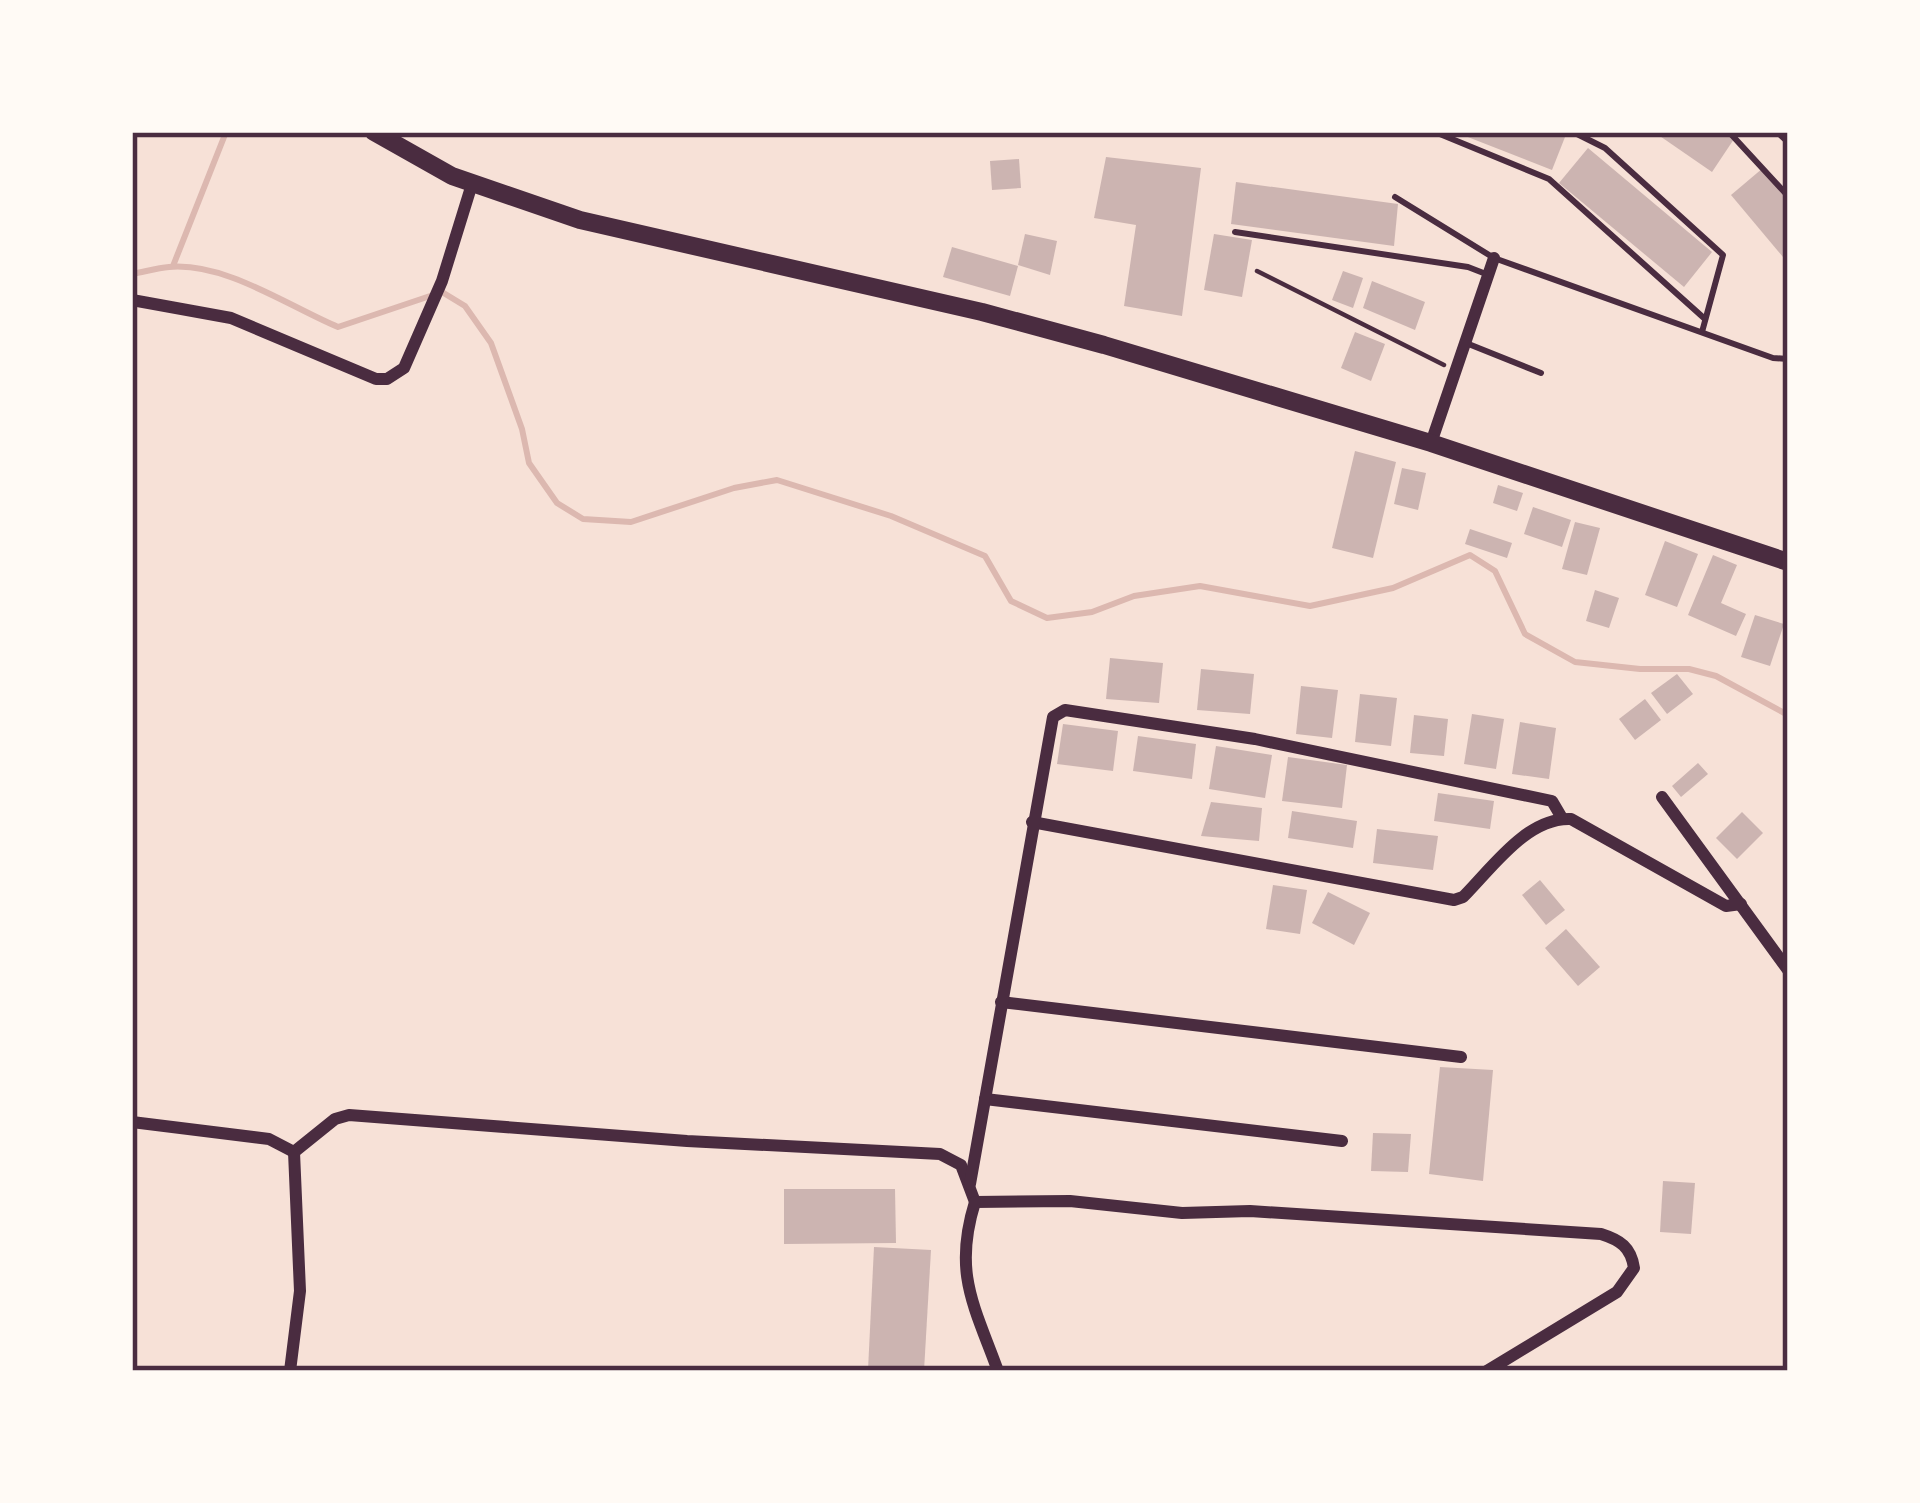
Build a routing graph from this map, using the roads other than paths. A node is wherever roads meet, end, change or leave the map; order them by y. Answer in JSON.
{"nodes":[{"id":1,"x":374,"y":132,"type":"edge"},
{"id":2,"x":1435,"y":132,"type":"edge"},
{"id":3,"x":1573,"y":132,"type":"edge"},
{"id":4,"x":1729,"y":132,"type":"edge"},
{"id":5,"x":1777,"y":132,"type":"edge"},
{"id":6,"x":1788,"y":142,"type":"edge"},
{"id":7,"x":472,"y":184,"type":"junction"},
{"id":8,"x":1788,"y":196,"type":"edge"},
{"id":9,"x":1395,"y":197,"type":"dead end"},
{"id":10,"x":1235,"y":232,"type":"dead end"},
{"id":11,"x":1494,"y":258,"type":"junction"},
{"id":12,"x":1488,"y":276,"type":"junction"},
{"id":13,"x":132,"y":300,"type":"edge"},
{"id":14,"x":1705,"y":319,"type":"junction"},
{"id":15,"x":1702,"y":332,"type":"junction"},
{"id":16,"x":1465,"y":343,"type":"junction"},
{"id":17,"x":1788,"y":359,"type":"edge"},
{"id":18,"x":1541,"y":374,"type":"dead end"},
{"id":19,"x":1431,"y":443,"type":"junction"},
{"id":20,"x":1788,"y":562,"type":"edge"},
{"id":21,"x":1663,"y":797,"type":"dead end"},
{"id":22,"x":1562,"y":818,"type":"junction"},
{"id":23,"x":1032,"y":821,"type":"junction"},
{"id":24,"x":1741,"y":904,"type":"junction"},
{"id":25,"x":1788,"y":970,"type":"edge"},
{"id":26,"x":1001,"y":1002,"type":"junction"},
{"id":27,"x":1461,"y":1057,"type":"dead end"},
{"id":28,"x":985,"y":1099,"type":"junction"},
{"id":29,"x":132,"y":1122,"type":"edge"},
{"id":30,"x":1342,"y":1141,"type":"dead end"},
{"id":31,"x":294,"y":1152,"type":"junction"},
{"id":32,"x":970,"y":1184,"type":"junction"},
{"id":33,"x":975,"y":1202,"type":"junction"},
{"id":34,"x":290,"y":1371,"type":"edge"},
{"id":35,"x":998,"y":1371,"type":"edge"},
{"id":36,"x":1487,"y":1371,"type":"edge"}],
"edges":[{"from":1,"to":7,"type":"main road"},
{"from":2,"to":14,"type":"lane"},
{"from":3,"to":14,"type":"lane"},
{"from":4,"to":8,"type":"lane"},
{"from":5,"to":6,"type":"lane"},
{"from":7,"to":13,"type":"street"},
{"from":7,"to":19,"type":"main road"},
{"from":9,"to":11,"type":"lane"},
{"from":10,"to":12,"type":"lane"},
{"from":11,"to":12,"type":"street"},
{"from":11,"to":15,"type":"lane"},
{"from":12,"to":16,"type":"street"},
{"from":14,"to":15,"type":"lane"},
{"from":15,"to":17,"type":"lane"},
{"from":16,"to":18,"type":"lane"},
{"from":16,"to":19,"type":"street"},
{"from":19,"to":20,"type":"main road"},
{"from":21,"to":24,"type":"street"},
{"from":22,"to":23,"type":"street"},
{"from":22,"to":23,"type":"street"},
{"from":22,"to":24,"type":"street"},
{"from":23,"to":26,"type":"street"},
{"from":24,"to":25,"type":"street"},
{"from":26,"to":27,"type":"street"},
{"from":26,"to":28,"type":"street"},
{"from":28,"to":30,"type":"street"},
{"from":28,"to":32,"type":"street"},
{"from":29,"to":31,"type":"street"},
{"from":31,"to":32,"type":"street"},
{"from":31,"to":34,"type":"street"},
{"from":32,"to":33,"type":"street"},
{"from":33,"to":35,"type":"street"},
{"from":33,"to":36,"type":"street"}]}
